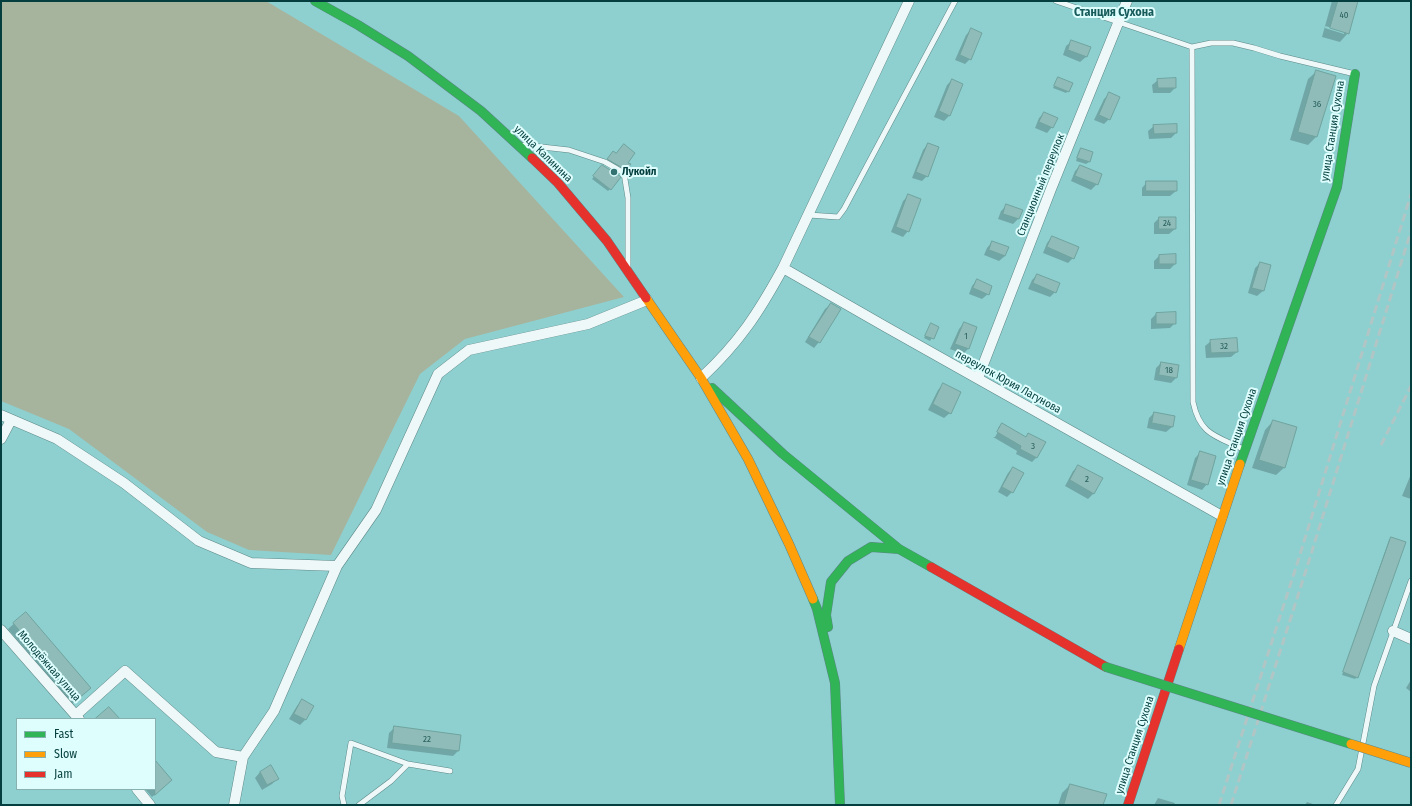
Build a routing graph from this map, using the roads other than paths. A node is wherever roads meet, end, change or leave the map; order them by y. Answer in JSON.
{"nodes":[{"id":1,"x":315,"y":1,"type":"edge"},
{"id":2,"x":909,"y":1,"type":"edge"},
{"id":3,"x":955,"y":1,"type":"edge"},
{"id":4,"x":1056,"y":1,"type":"edge"},
{"id":5,"x":1128,"y":1,"type":"edge"},
{"id":6,"x":1119,"y":23,"type":"junction"},
{"id":7,"x":1192,"y":48,"type":"junction"},
{"id":8,"x":1354,"y":74,"type":"joint"},
{"id":9,"x":518,"y":145,"type":"junction"},
{"id":10,"x":808,"y":215,"type":"junction"},
{"id":11,"x":783,"y":268,"type":"junction"},
{"id":12,"x":628,"y":273,"type":"junction"},
{"id":13,"x":647,"y":300,"type":"junction"},
{"id":14,"x":701,"y":378,"type":"junction"},
{"id":15,"x":978,"y":378,"type":"junction"},
{"id":16,"x":1,"y":415,"type":"edge"},
{"id":17,"x":11,"y":420,"type":"junction"},
{"id":18,"x":1,"y":439,"type":"edge"},
{"id":19,"x":1245,"y":450,"type":"junction"},
{"id":20,"x":1222,"y":516,"type":"junction"},
{"id":21,"x":899,"y":550,"type":"junction"},
{"id":22,"x":337,"y":566,"type":"junction"},
{"id":23,"x":1411,"y":580,"type":"edge"},
{"id":24,"x":1,"y":630,"type":"edge"},
{"id":25,"x":1393,"y":631,"type":"junction"},
{"id":26,"x":1411,"y":639,"type":"edge"},
{"id":27,"x":835,"y":682,"type":"junction"},
{"id":28,"x":78,"y":717,"type":"edge"},
{"id":29,"x":243,"y":757,"type":"junction"},
{"id":30,"x":1411,"y":763,"type":"edge"},
{"id":31,"x":408,"y":764,"type":"junction"},
{"id":32,"x":450,"y":771,"type":"dead end"},
{"id":33,"x":138,"y":790,"type":"edge"},
{"id":34,"x":150,"y":805,"type":"edge"},
{"id":35,"x":234,"y":805,"type":"edge"},
{"id":36,"x":344,"y":805,"type":"edge"},
{"id":37,"x":359,"y":805,"type":"edge"},
{"id":38,"x":840,"y":805,"type":"edge"},
{"id":39,"x":1128,"y":805,"type":"edge"},
{"id":40,"x":1336,"y":805,"type":"edge"}],
"edges":[{"from":1,"to":9,"type":"street","name":"улица Калинина"},
{"from":2,"to":10,"type":"street"},
{"from":3,"to":10,"type":"lane"},
{"from":4,"to":6,"type":"lane"},
{"from":5,"to":6,"type":"street","name":"Станционный переулок"},
{"from":6,"to":7,"type":"lane"},
{"from":6,"to":15,"type":"street","name":"Станционный переулок"},
{"from":7,"to":8,"type":"lane"},
{"from":7,"to":19,"type":"lane"},
{"from":8,"to":19,"type":"street","name":"улица Станция Сухона"},
{"from":9,"to":12,"type":"street","name":"улица Калинина"},
{"from":9,"to":12,"type":"lane"},
{"from":10,"to":11,"type":"street"},
{"from":11,"to":14,"type":"street"},
{"from":11,"to":15,"type":"street","name":"переулок Юрия Лагунова"},
{"from":12,"to":13,"type":"street","name":"улица Калинина"},
{"from":13,"to":14,"type":"street","name":"улица Калинина"},
{"from":13,"to":22,"type":"street"},
{"from":14,"to":21,"type":"street"},
{"from":14,"to":27,"type":"street"},
{"from":15,"to":20,"type":"street","name":"переулок Юрия Лагунова"},
{"from":16,"to":17,"type":"street"},
{"from":17,"to":18,"type":"street"},
{"from":17,"to":22,"type":"street"},
{"from":19,"to":20,"type":"street","name":"улица Станция Сухона"},
{"from":20,"to":39,"type":"street","name":"улица Станция Сухона"},
{"from":21,"to":27,"type":"street"},
{"from":21,"to":30,"type":"street","bridge":true},
{"from":22,"to":29,"type":"street"},
{"from":23,"to":25,"type":"lane"},
{"from":24,"to":28,"type":"street","name":"Молодёжная улица"},
{"from":25,"to":26,"type":"street"},
{"from":25,"to":40,"type":"lane"},
{"from":27,"to":38,"type":"street"},
{"from":28,"to":29,"type":"street"},
{"from":29,"to":35,"type":"street"},
{"from":31,"to":32,"type":"lane"},
{"from":31,"to":36,"type":"lane"},
{"from":31,"to":37,"type":"lane"},
{"from":33,"to":34,"type":"street"}]}
